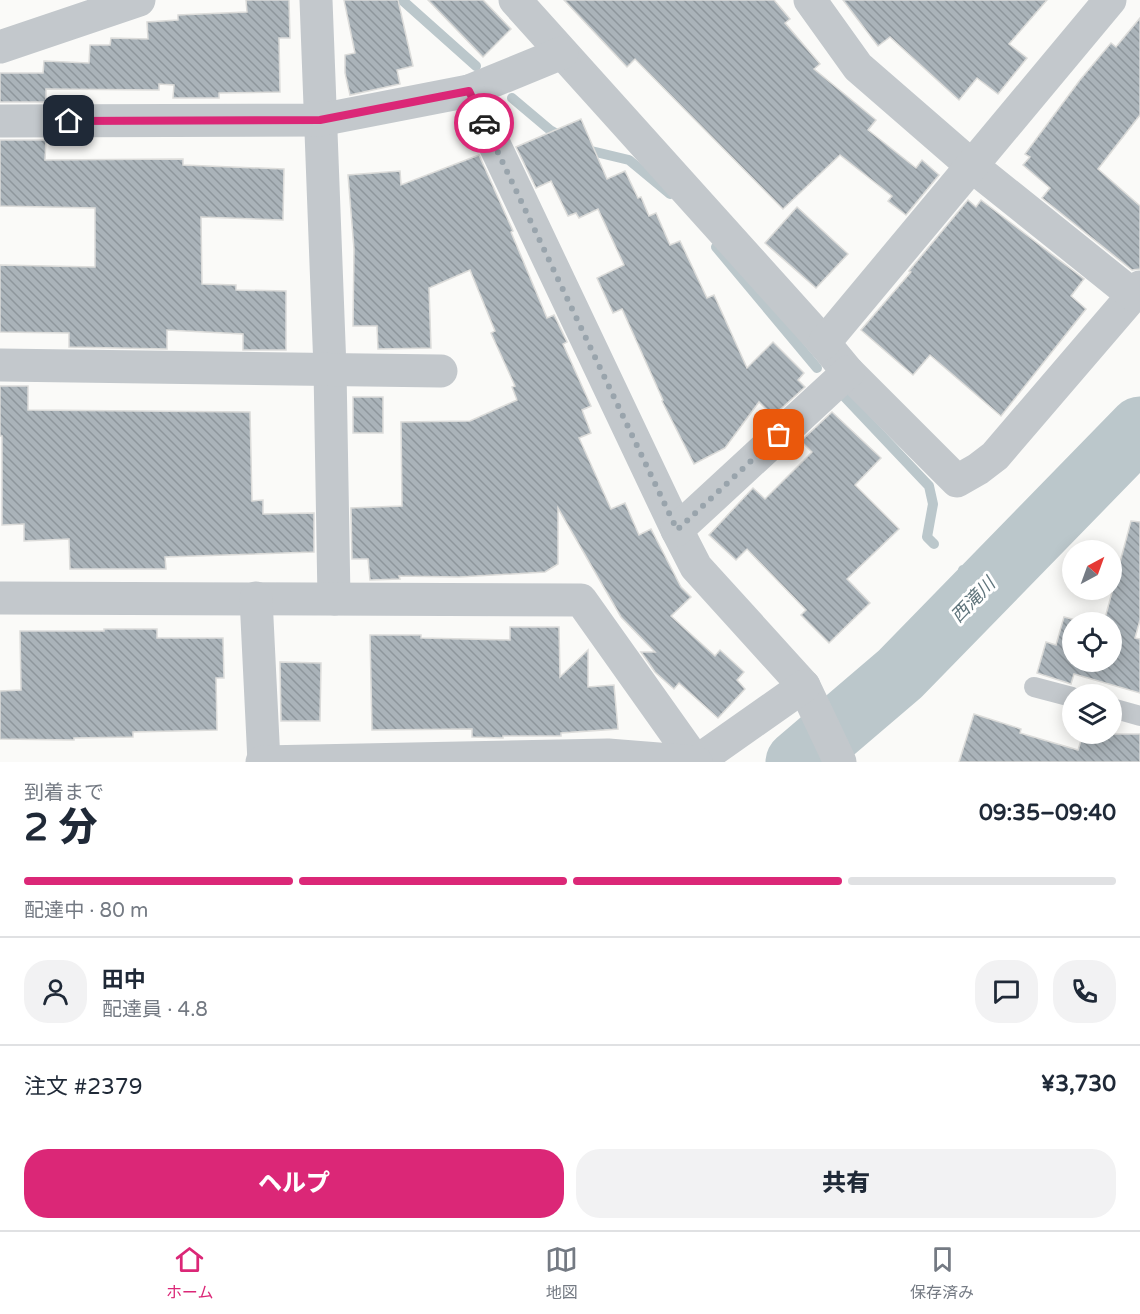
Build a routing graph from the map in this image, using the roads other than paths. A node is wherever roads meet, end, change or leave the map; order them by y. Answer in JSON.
{"nodes":[{"id":1,"x":139,"y":0,"type":"edge"},
{"id":2,"x":316,"y":0,"type":"edge"},
{"id":3,"x":514,"y":0,"type":"edge"},
{"id":4,"x":810,"y":0,"type":"edge"},
{"id":5,"x":1110,"y":0,"type":"edge"},
{"id":6,"x":0,"y":46,"type":"edge"},
{"id":7,"x":562,"y":53,"type":"junction"},
{"id":8,"x":469,"y":91,"type":"junction"},
{"id":9,"x":320,"y":120,"type":"junction"},
{"id":10,"x":0,"y":121,"type":"edge"},
{"id":11,"x":972,"y":166,"type":"junction"},
{"id":12,"x":1136,"y":291,"type":"edge"},
{"id":13,"x":824,"y":343,"type":"junction"},
{"id":14,"x":0,"y":365,"type":"edge"},
{"id":15,"x":330,"y":369,"type":"junction"},
{"id":16,"x":441,"y":370,"type":"dead end"},
{"id":17,"x":848,"y":372,"type":"junction"},
{"id":18,"x":677,"y":530,"type":"junction"},
{"id":19,"x":0,"y":598,"type":"edge"},
{"id":20,"x":256,"y":598,"type":"junction"},
{"id":21,"x":334,"y":599,"type":"junction"},
{"id":22,"x":1034,"y":687,"type":"dead end"},
{"id":23,"x":808,"y":694,"type":"junction"},
{"id":24,"x":1062,"y":694,"type":"edge"},
{"id":25,"x":1122,"y":711,"type":"edge"},
{"id":26,"x":1140,"y":716,"type":"edge"},
{"id":27,"x":264,"y":762,"type":"edge"},
{"id":28,"x":696,"y":762,"type":"edge"},
{"id":29,"x":840,"y":762,"type":"edge"}],
"edges":[{"from":1,"to":6,"type":"street"},
{"from":2,"to":9,"type":"street"},
{"from":3,"to":7,"type":"street"},
{"from":4,"to":11,"type":"street"},
{"from":5,"to":11,"type":"street"},
{"from":7,"to":8,"type":"street"},
{"from":7,"to":13,"type":"street"},
{"from":8,"to":9,"type":"street"},
{"from":8,"to":18,"type":"street"},
{"from":9,"to":10,"type":"street"},
{"from":9,"to":15,"type":"street"},
{"from":11,"to":12,"type":"street"},
{"from":11,"to":13,"type":"street"},
{"from":12,"to":17,"type":"street"},
{"from":13,"to":17,"type":"street"},
{"from":14,"to":15,"type":"street"},
{"from":15,"to":16,"type":"street"},
{"from":15,"to":21,"type":"street"},
{"from":17,"to":18,"type":"street"},
{"from":18,"to":23,"type":"street"},
{"from":19,"to":20,"type":"street"},
{"from":20,"to":21,"type":"street"},
{"from":20,"to":27,"type":"street"},
{"from":21,"to":28,"type":"street"},
{"from":22,"to":24,"type":"lane"},
{"from":23,"to":28,"type":"street"},
{"from":23,"to":29,"type":"street"},
{"from":25,"to":26,"type":"lane"},
{"from":27,"to":28,"type":"street"}]}
